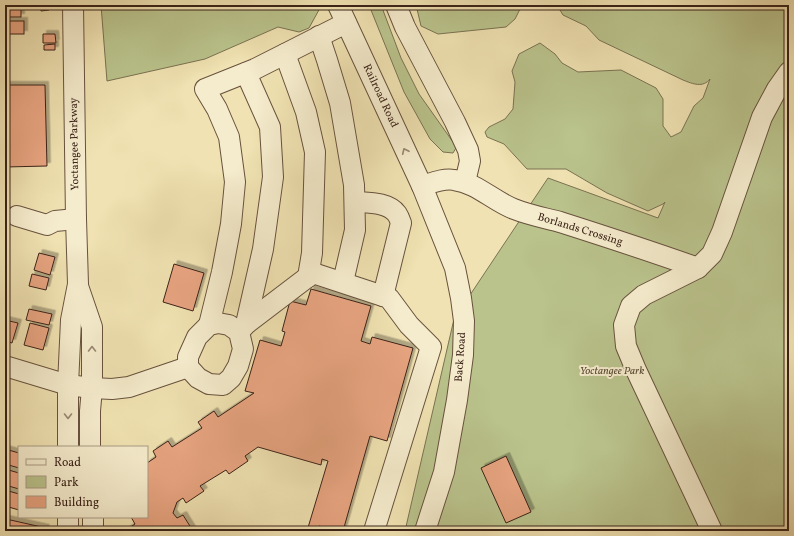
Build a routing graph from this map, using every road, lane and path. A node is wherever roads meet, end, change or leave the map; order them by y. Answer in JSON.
{"nodes":[{"id":1,"x":73,"y":5,"type":"edge"},
{"id":2,"x":396,"y":5,"type":"edge"},
{"id":3,"x":342,"y":14,"type":"edge"},
{"id":4,"x":319,"y":36,"type":"junction"},
{"id":5,"x":285,"y":54,"type":"junction"},
{"id":6,"x":789,"y":72,"type":"edge"},
{"id":7,"x":246,"y":73,"type":"junction"},
{"id":8,"x":465,"y":182,"type":"junction"},
{"id":9,"x":422,"y":186,"type":"junction"},
{"id":10,"x":355,"y":202,"type":"junction"},
{"id":11,"x":17,"y":216,"type":"dead end"},
{"id":12,"x":76,"y":219,"type":"junction"},
{"id":13,"x":698,"y":268,"type":"junction"},
{"id":14,"x":308,"y":277,"type":"junction"},
{"id":15,"x":343,"y":282,"type":"junction"},
{"id":16,"x":78,"y":284,"type":"junction"},
{"id":17,"x":383,"y":296,"type":"junction"},
{"id":18,"x":209,"y":324,"type":"junction"},
{"id":19,"x":242,"y":328,"type":"junction"},
{"id":20,"x":5,"y":366,"type":"edge"},
{"id":21,"x":188,"y":368,"type":"junction"},
{"id":22,"x":68,"y":385,"type":"junction"},
{"id":23,"x":92,"y":388,"type":"junction"},
{"id":24,"x":68,"y":446,"type":"edge"},
{"id":25,"x":90,"y":446,"type":"edge"},
{"id":26,"x":68,"y":518,"type":"edge"},
{"id":27,"x":93,"y":518,"type":"edge"},
{"id":28,"x":68,"y":531,"type":"edge"},
{"id":29,"x":93,"y":531,"type":"edge"},
{"id":30,"x":374,"y":531,"type":"edge"},
{"id":31,"x":425,"y":531,"type":"edge"},
{"id":32,"x":712,"y":531,"type":"edge"}],
"edges":[{"from":1,"to":12,"type":"street","name":"Yoctangee Parkway"},
{"from":2,"to":8,"type":"street"},
{"from":3,"to":4,"type":"street"},
{"from":9,"to":3,"type":"street","name":"Railroad Road","one_way":true},
{"from":4,"to":5,"type":"street"},
{"from":4,"to":10,"type":"street"},
{"from":5,"to":7,"type":"street"},
{"from":5,"to":14,"type":"street"},
{"from":6,"to":13,"type":"street"},
{"from":7,"to":18,"type":"street"},
{"from":7,"to":19,"type":"street"},
{"from":8,"to":9,"type":"street","name":"Borlands Crossing"},
{"from":8,"to":13,"type":"street","name":"Borlands Crossing"},
{"from":9,"to":31,"type":"street","name":"Back Road"},
{"from":10,"to":15,"type":"street"},
{"from":10,"to":17,"type":"street"},
{"from":11,"to":12,"type":"street"},
{"from":12,"to":16,"type":"street","name":"Yoctangee Parkway"},
{"from":13,"to":32,"type":"street"},
{"from":14,"to":15,"type":"street"},
{"from":14,"to":19,"type":"street"},
{"from":15,"to":17,"type":"street"},
{"from":16,"to":22,"type":"street","name":"Yoctangee Parkway"},
{"from":23,"to":16,"type":"street","name":"Yoctangee Parkway","one_way":true},
{"from":17,"to":30,"type":"street"},
{"from":18,"to":19,"type":"street"},
{"from":18,"to":21,"type":"street"},
{"from":19,"to":21,"type":"street"},
{"from":20,"to":22,"type":"street"},
{"from":21,"to":23,"type":"street"},
{"from":22,"to":23,"type":"street"},
{"from":22,"to":24,"type":"street","name":"Yoctangee Parkway","one_way":true},
{"from":23,"to":25,"type":"street","name":"Yoctangee Parkway"},
{"from":26,"to":28,"type":"street"},
{"from":27,"to":29,"type":"street"}]}
